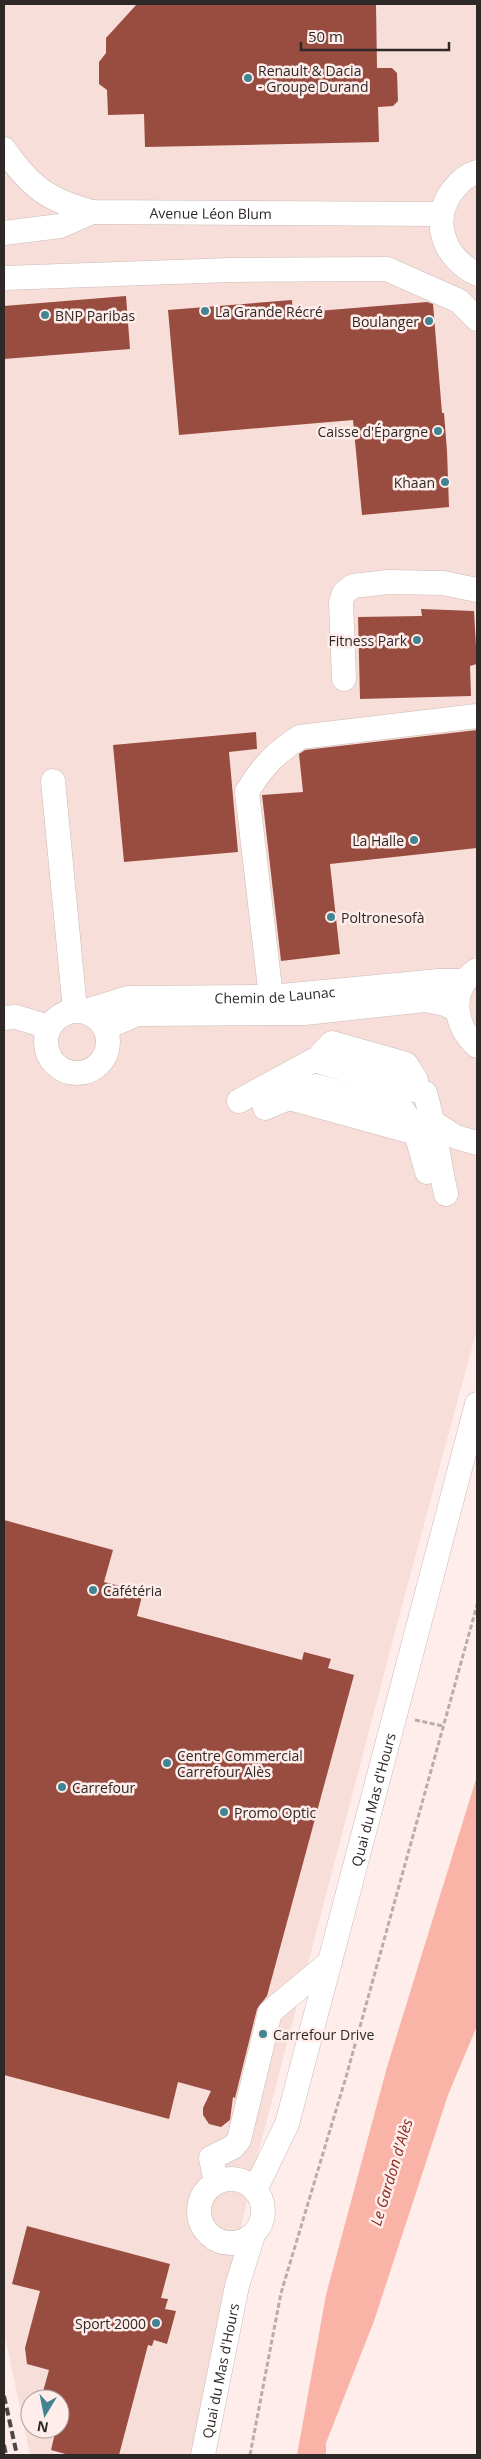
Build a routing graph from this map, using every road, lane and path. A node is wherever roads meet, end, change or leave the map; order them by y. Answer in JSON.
{"nodes":[{"id":1,"x":4,"y":149,"type":"edge"},
{"id":2,"x":477,"y":172,"type":"edge"},
{"id":3,"x":92,"y":212,"type":"junction"},
{"id":4,"x":442,"y":214,"type":"junction"},
{"id":5,"x":4,"y":232,"type":"edge"},
{"id":6,"x":477,"y":274,"type":"edge"},
{"id":7,"x":4,"y":278,"type":"edge"},
{"id":8,"x":477,"y":320,"type":"edge"},
{"id":9,"x":477,"y":590,"type":"edge"},
{"id":10,"x":344,"y":679,"type":"dead end"},
{"id":11,"x":477,"y":716,"type":"edge"},
{"id":12,"x":53,"y":781,"type":"dead end"},
{"id":13,"x":471,"y":976,"type":"edge"},
{"id":14,"x":271,"y":997,"type":"junction"},
{"id":15,"x":457,"y":1010,"type":"junction"},
{"id":16,"x":81,"y":1011,"type":"junction"},
{"id":17,"x":4,"y":1018,"type":"edge"},
{"id":18,"x":49,"y":1027,"type":"junction"},
{"id":19,"x":105,"y":1028,"type":"junction"},
{"id":20,"x":477,"y":1046,"type":"edge"},
{"id":21,"x":323,"y":1052,"type":"junction"},
{"id":22,"x":416,"y":1079,"type":"junction"},
{"id":23,"x":239,"y":1101,"type":"dead end"},
{"id":24,"x":265,"y":1108,"type":"dead end"},
{"id":25,"x":416,"y":1122,"type":"junction"},
{"id":26,"x":477,"y":1143,"type":"edge"},
{"id":27,"x":427,"y":1172,"type":"dead end"},
{"id":28,"x":446,"y":1194,"type":"dead end"},
{"id":29,"x":477,"y":1404,"type":"edge"},
{"id":30,"x":477,"y":1605,"type":"edge"},
{"id":31,"x":395,"y":1715,"type":"junction"},
{"id":32,"x":443,"y":1726,"type":"junction"},
{"id":33,"x":330,"y":1962,"type":"junction"},
{"id":34,"x":216,"y":2182,"type":"junction"},
{"id":35,"x":255,"y":2190,"type":"junction"},
{"id":36,"x":253,"y":2235,"type":"junction"},
{"id":37,"x":216,"y":2240,"type":"junction"},
{"id":38,"x":237,"y":2286,"type":"junction"},
{"id":39,"x":203,"y":2455,"type":"edge"},
{"id":40,"x":250,"y":2455,"type":"edge"}],
"edges":[{"from":1,"to":3,"type":"street","name":"Avenue Léon Blum"},
{"from":2,"to":4,"type":"street"},
{"from":3,"to":4,"type":"street","name":"Avenue Léon Blum"},
{"from":3,"to":5,"type":"street"},
{"from":4,"to":6,"type":"street"},
{"from":7,"to":8,"type":"street"},
{"from":9,"to":10,"type":"street"},
{"from":11,"to":14,"type":"street"},
{"from":12,"to":16,"type":"street"},
{"from":13,"to":14,"type":"street","name":"Chemin de Launac"},
{"from":13,"to":15,"type":"street"},
{"from":14,"to":16,"type":"street","name":"Chemin de Launac"},
{"from":15,"to":19,"type":"street","name":"Chemin de Launac"},
{"from":15,"to":20,"type":"street"},
{"from":16,"to":18,"type":"street"},
{"from":16,"to":19,"type":"street"},
{"from":17,"to":18,"type":"street"},
{"from":18,"to":19,"type":"street"},
{"from":21,"to":22,"type":"street"},
{"from":21,"to":22,"type":"street"},
{"from":21,"to":23,"type":"street"},
{"from":22,"to":25,"type":"street"},
{"from":24,"to":25,"type":"street"},
{"from":25,"to":26,"type":"street"},
{"from":25,"to":27,"type":"street"},
{"from":25,"to":28,"type":"street"},
{"from":29,"to":31,"type":"street","name":"Quai du Mas d'Hours"},
{"from":30,"to":32,"type":"path"},
{"from":31,"to":32,"type":"path"},
{"from":31,"to":33,"type":"street","name":"Quai du Mas d'Hours"},
{"from":32,"to":40,"type":"path"},
{"from":33,"to":34,"type":"street"},
{"from":33,"to":35,"type":"street","name":"Quai du Mas d'Hours"},
{"from":34,"to":35,"type":"street"},
{"from":34,"to":37,"type":"street"},
{"from":35,"to":36,"type":"street"},
{"from":36,"to":37,"type":"street"},
{"from":36,"to":38,"type":"street","name":"Quai du Mas d'Hours"},
{"from":37,"to":38,"type":"street","name":"Quai du Mas d'Hours"},
{"from":38,"to":39,"type":"street","name":"Quai du Mas d'Hours"}]}
